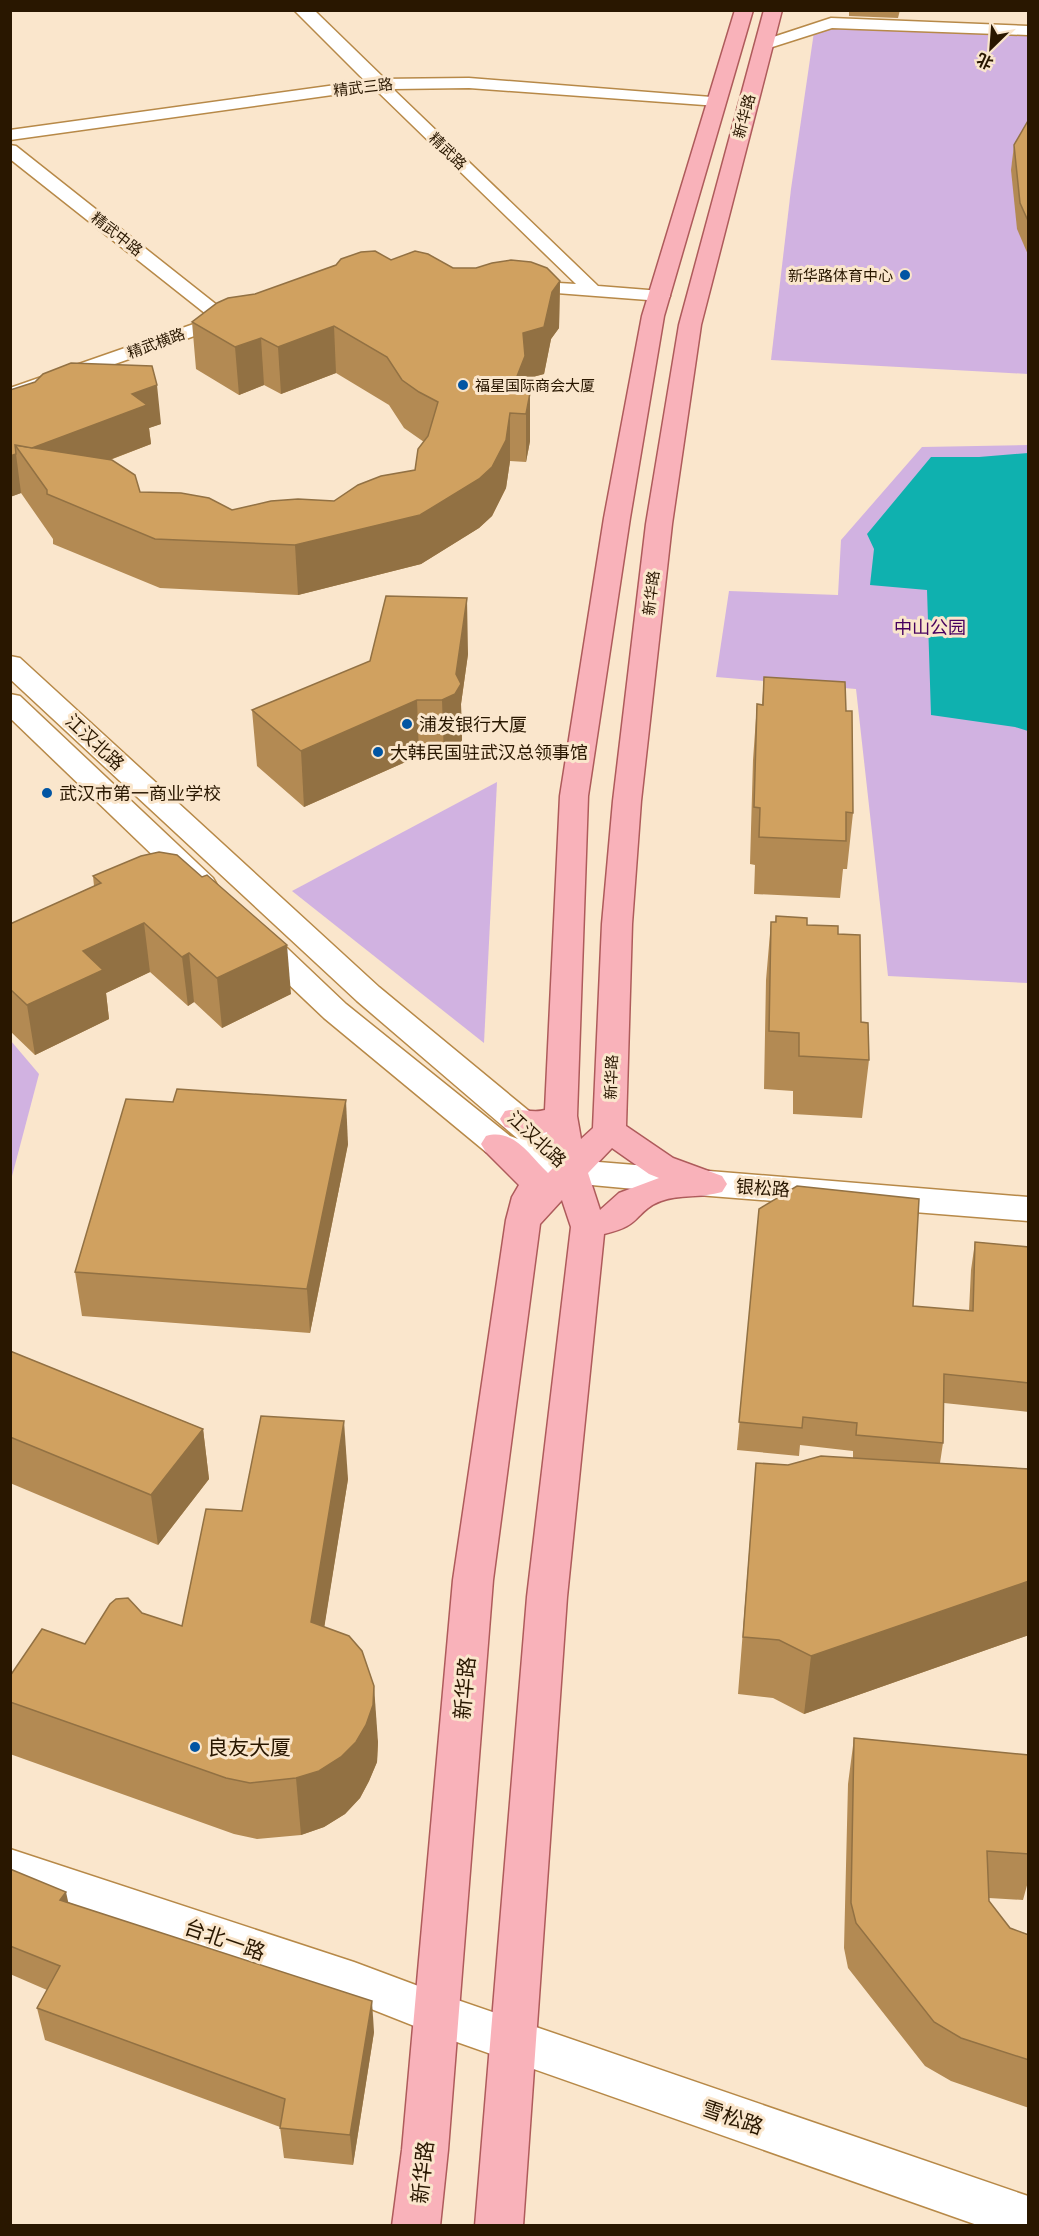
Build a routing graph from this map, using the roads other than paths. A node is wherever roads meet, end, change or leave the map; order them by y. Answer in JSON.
{"nodes":[{"id":1,"x":303,"y":10,"type":"edge"},
{"id":2,"x":744,"y":10,"type":"edge"},
{"id":3,"x":773,"y":10,"type":"edge"},
{"id":4,"x":1029,"y":32,"type":"edge"},
{"id":5,"x":764,"y":45,"type":"junction"},
{"id":6,"x":379,"y":84,"type":"junction"},
{"id":7,"x":718,"y":100,"type":"junction"},
{"id":8,"x":10,"y":135,"type":"edge"},
{"id":9,"x":10,"y":150,"type":"edge"},
{"id":10,"x":500,"y":285,"type":"edge"},
{"id":11,"x":593,"y":291,"type":"junction"},
{"id":12,"x":661,"y":296,"type":"junction"},
{"id":13,"x":245,"y":312,"type":"edge"},
{"id":14,"x":224,"y":319,"type":"junction"},
{"id":15,"x":10,"y":395,"type":"edge"},
{"id":16,"x":10,"y":664,"type":"edge"},
{"id":17,"x":10,"y":702,"type":"edge"},
{"id":18,"x":561,"y":1116,"type":"junction"},
{"id":19,"x":609,"y":1131,"type":"junction"},
{"id":20,"x":507,"y":1132,"type":"junction"},
{"id":21,"x":570,"y":1171,"type":"junction"},
{"id":22,"x":710,"y":1184,"type":"junction"},
{"id":23,"x":1029,"y":1209,"type":"edge"},
{"id":24,"x":523,"y":1220,"type":"junction"},
{"id":25,"x":588,"y":1227,"type":"junction"},
{"id":26,"x":10,"y":1868,"type":"edge"},
{"id":27,"x":437,"y":2014,"type":"junction"},
{"id":28,"x":513,"y":2041,"type":"junction"},
{"id":29,"x":1029,"y":2219,"type":"edge"},
{"id":30,"x":416,"y":2226,"type":"edge"},
{"id":31,"x":499,"y":2226,"type":"edge"}],
"edges":[{"from":1,"to":6,"type":"main road","name":"精武路"},
{"from":2,"to":7,"type":"main road","name":"新华路"},
{"from":3,"to":5,"type":"main road","name":"新华路"},
{"from":4,"to":5,"type":"street"},
{"from":5,"to":19,"type":"main road","name":"新华路"},
{"from":6,"to":7,"type":"street","name":"精武三路"},
{"from":6,"to":8,"type":"street","name":"精武三路"},
{"from":6,"to":11,"type":"street","name":"精武路"},
{"from":7,"to":12,"type":"main road","name":"新华路"},
{"from":9,"to":14,"type":"street","name":"精武中路"},
{"from":10,"to":11,"type":"street"},
{"from":11,"to":12,"type":"street"},
{"from":12,"to":18,"type":"main road","name":"新华路"},
{"from":13,"to":14,"type":"street","name":"精武横路"},
{"from":14,"to":15,"type":"street","name":"精武横路"},
{"from":16,"to":20,"type":"main road","name":"江汉北路"},
{"from":17,"to":20,"type":"main road","name":"江汉北路"},
{"from":18,"to":20,"type":"main road"},
{"from":18,"to":21,"type":"main road","name":"新华路"},
{"from":19,"to":21,"type":"main road"},
{"from":19,"to":22,"type":"main road"},
{"from":20,"to":21,"type":"main road","name":"江汉北路"},
{"from":20,"to":24,"type":"main road","name":"新华路"},
{"from":21,"to":22,"type":"main road","name":"银松路"},
{"from":21,"to":24,"type":"main road"},
{"from":21,"to":25,"type":"main road","name":"新华路"},
{"from":22,"to":23,"type":"main road","name":"银松路"},
{"from":22,"to":25,"type":"main road"},
{"from":24,"to":27,"type":"main road","name":"新华路"},
{"from":25,"to":28,"type":"main road","name":"新华路"},
{"from":26,"to":27,"type":"main road","name":"台北一路"},
{"from":27,"to":28,"type":"main road","name":"雪松路"},
{"from":27,"to":30,"type":"main road","name":"新华路"},
{"from":28,"to":29,"type":"main road","name":"雪松路"},
{"from":28,"to":31,"type":"main road","name":"新华路"}]}
